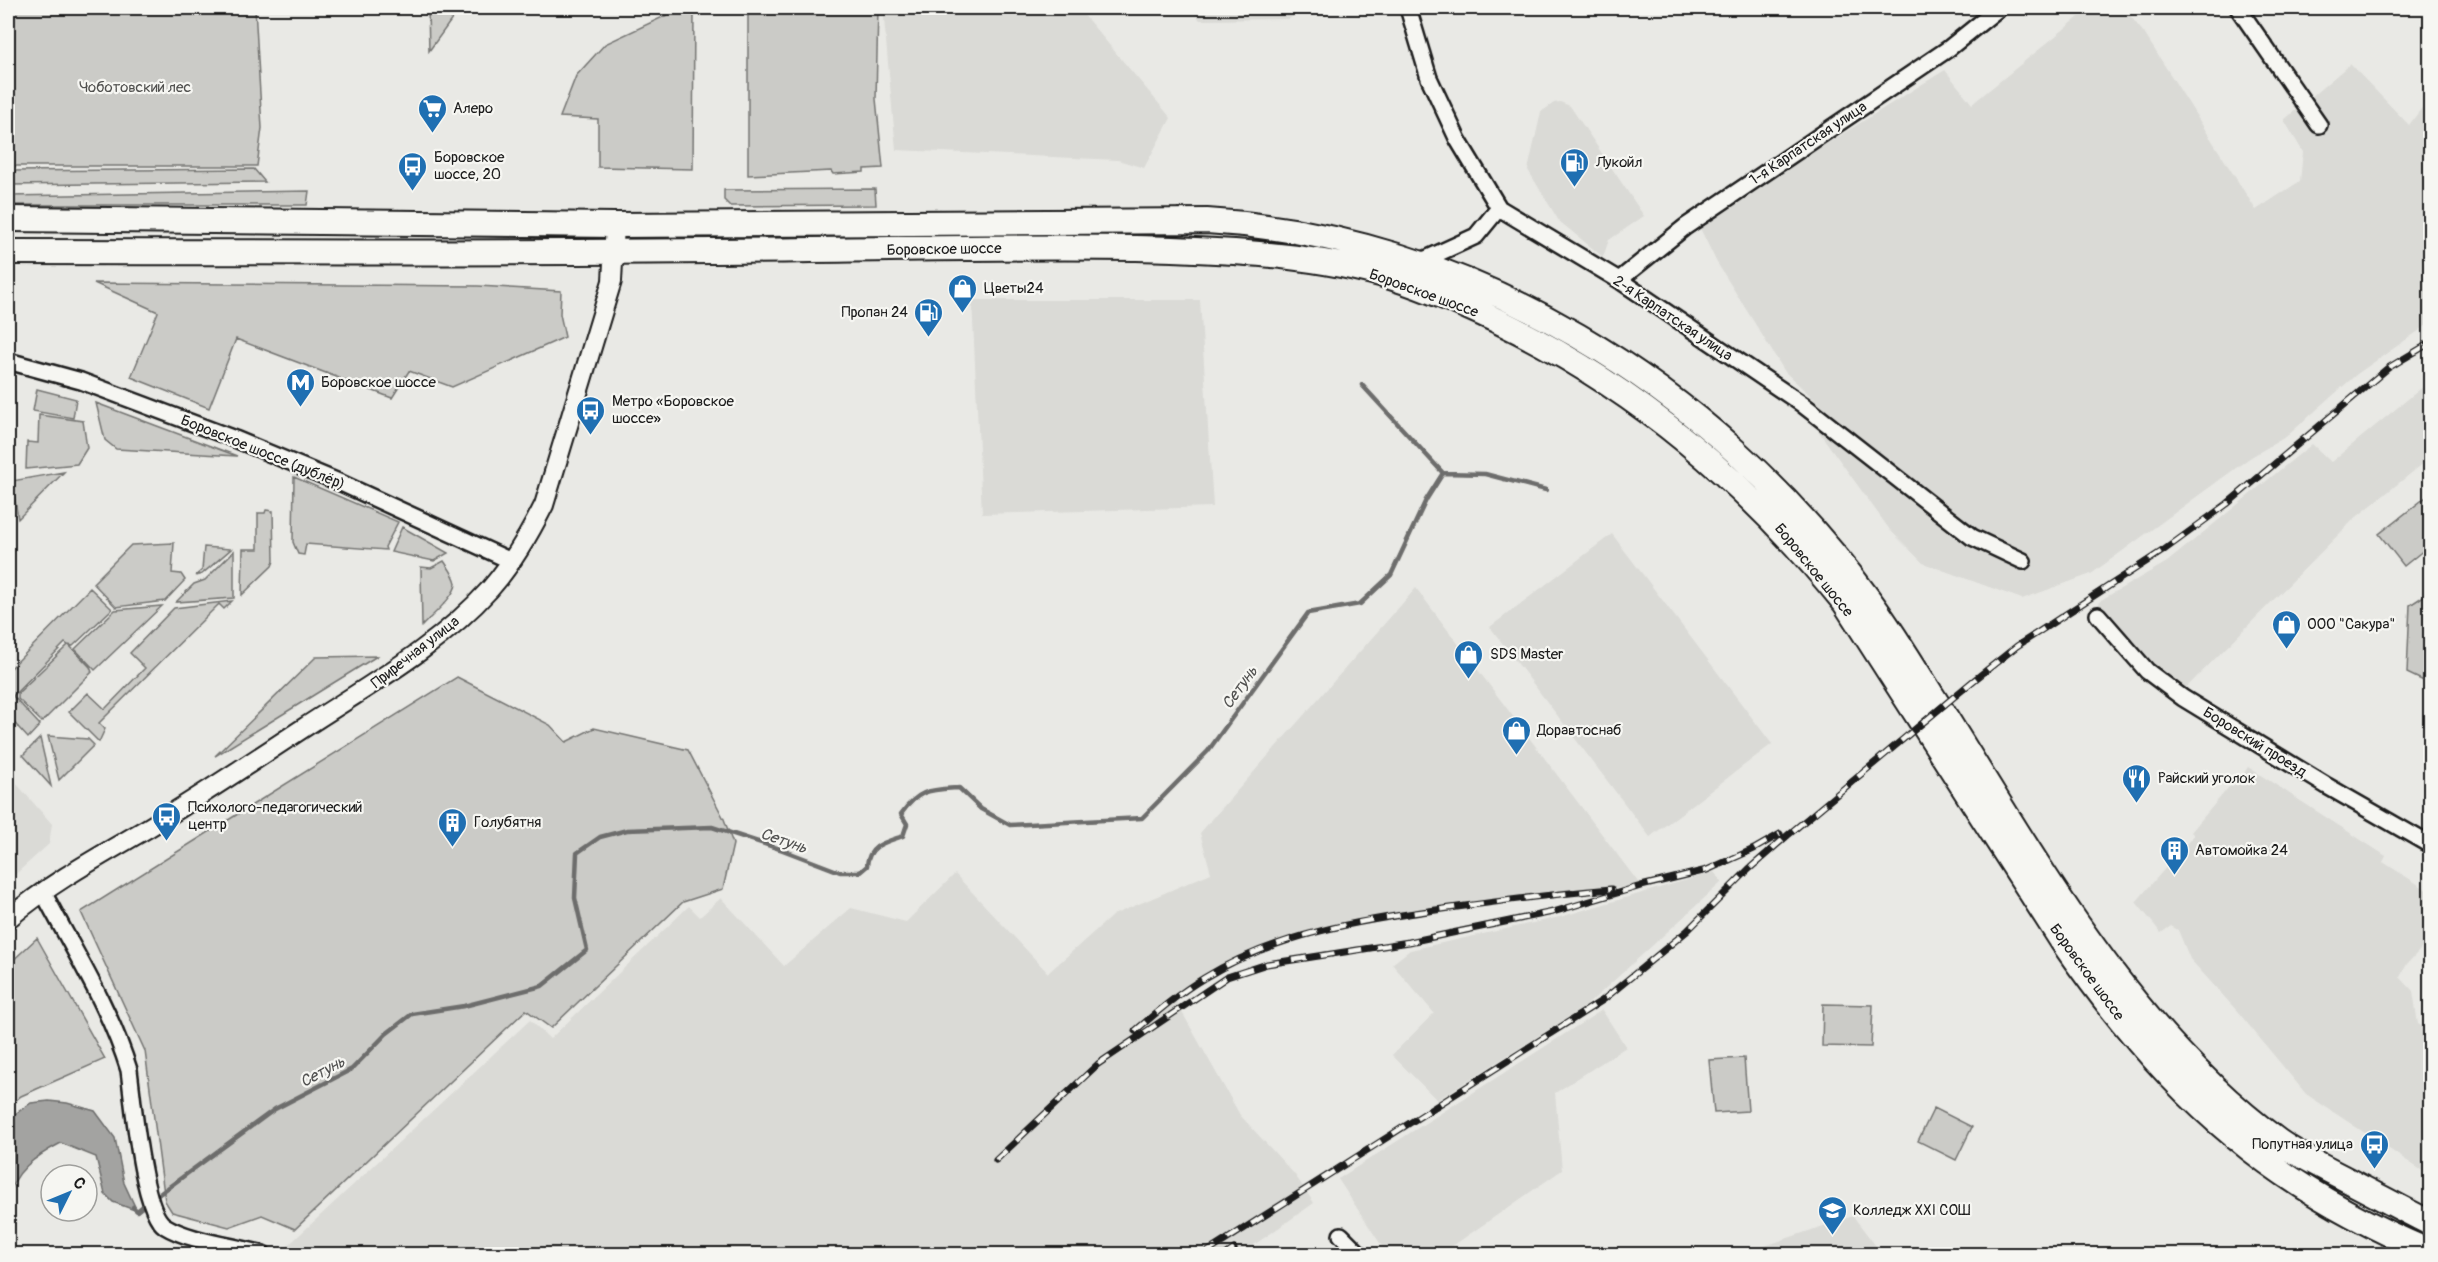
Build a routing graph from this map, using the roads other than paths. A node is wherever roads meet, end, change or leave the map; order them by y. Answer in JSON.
{"nodes":[{"id":1,"x":1408,"y":8,"type":"edge"},
{"id":2,"x":1999,"y":8,"type":"edge"},
{"id":3,"x":2238,"y":8,"type":"edge"},
{"id":4,"x":2319,"y":125,"type":"dead end"},
{"id":5,"x":1499,"y":207,"type":"junction"},
{"id":6,"x":8,"y":219,"type":"edge"},
{"id":7,"x":615,"y":225,"type":"junction"},
{"id":8,"x":8,"y":252,"type":"edge"},
{"id":9,"x":614,"y":253,"type":"junction"},
{"id":10,"x":1417,"y":263,"type":"junction"},
{"id":11,"x":1619,"y":280,"type":"junction"},
{"id":12,"x":8,"y":361,"type":"edge"},
{"id":13,"x":511,"y":561,"type":"junction"},
{"id":14,"x":2023,"y":561,"type":"dead end"},
{"id":15,"x":2098,"y":615,"type":"dead end"},
{"id":16,"x":2430,"y":845,"type":"edge"},
{"id":17,"x":43,"y":892,"type":"junction"},
{"id":18,"x":8,"y":920,"type":"edge"},
{"id":19,"x":2430,"y":1223,"type":"edge"},
{"id":20,"x":1341,"y":1235,"type":"dead end"},
{"id":21,"x":2430,"y":1252,"type":"edge"},
{"id":22,"x":263,"y":1254,"type":"edge"},
{"id":23,"x":1360,"y":1254,"type":"edge"}],
"edges":[{"from":1,"to":5,"type":"street","name":"2-я Карпатская улица"},
{"from":2,"to":11,"type":"street","name":"1-я Карпатская улица"},
{"from":3,"to":4,"type":"street"},
{"from":5,"to":10,"type":"street"},
{"from":5,"to":11,"type":"street","name":"2-я Карпатская улица"},
{"from":6,"to":7,"type":"main road","name":"Боровское шоссе"},
{"from":7,"to":9,"type":"street","name":"Приречная улица"},
{"from":7,"to":10,"type":"main road","name":"Боровское шоссе"},
{"from":8,"to":9,"type":"main road","name":"Боровское шоссе"},
{"from":9,"to":13,"type":"street","name":"Приречная улица"},
{"from":9,"to":21,"type":"main road","name":"Боровское шоссе"},
{"from":10,"to":19,"type":"main road","name":"Боровское шоссе"},
{"from":11,"to":14,"type":"street","name":"2-я Карпатская улица"},
{"from":12,"to":13,"type":"street","name":"Боровское шоссе (дублёр)"},
{"from":13,"to":17,"type":"street","name":"Приречная улица"},
{"from":15,"to":16,"type":"street","name":"Боровский проезд"},
{"from":17,"to":18,"type":"street","name":"Приречная улица"},
{"from":17,"to":22,"type":"street"},
{"from":20,"to":23,"type":"street"}]}
